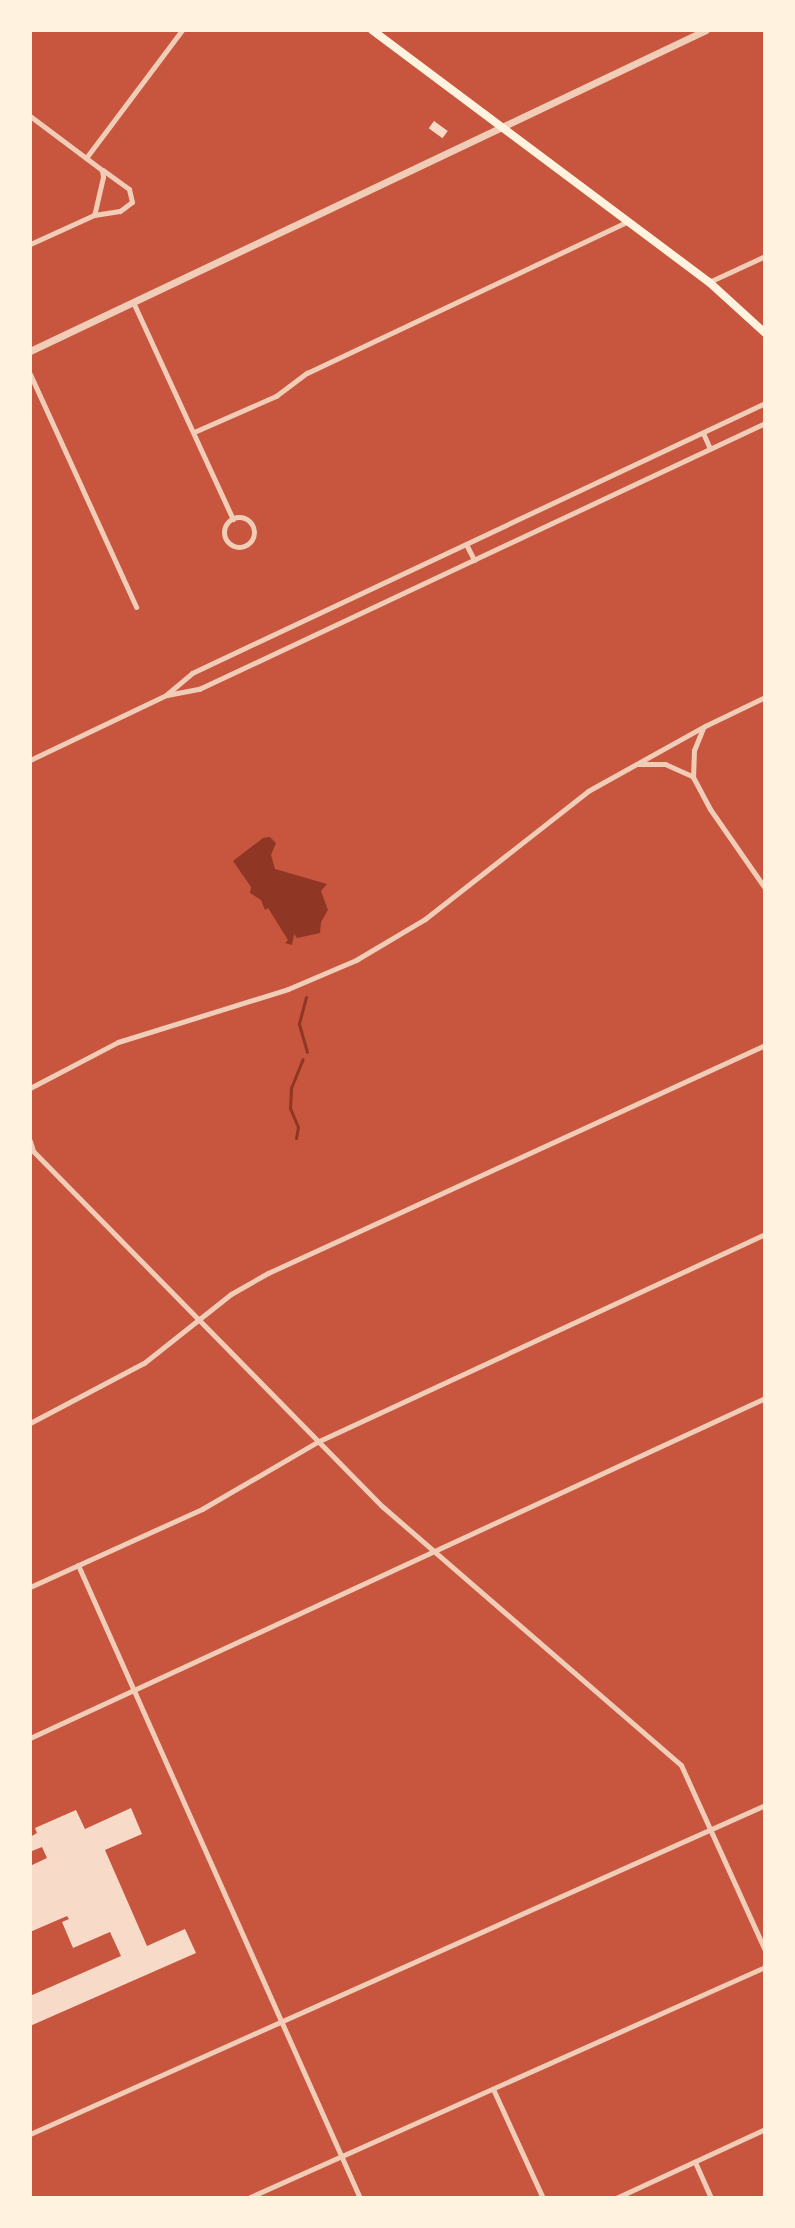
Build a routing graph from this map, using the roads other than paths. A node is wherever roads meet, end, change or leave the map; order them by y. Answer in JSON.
{"nodes":[{"id":1,"x":182,"y":30,"type":"edge"},
{"id":2,"x":372,"y":30,"type":"edge"},
{"id":3,"x":706,"y":30,"type":"edge"},
{"id":4,"x":30,"y":116,"type":"edge"},
{"id":5,"x":501,"y":128,"type":"junction"},
{"id":6,"x":86,"y":158,"type":"junction"},
{"id":7,"x":102,"y":170,"type":"junction"},
{"id":8,"x":94,"y":215,"type":"junction"},
{"id":9,"x":628,"y":222,"type":"junction"},
{"id":10,"x":30,"y":244,"type":"edge"},
{"id":11,"x":765,"y":256,"type":"edge"},
{"id":12,"x":709,"y":282,"type":"junction"},
{"id":13,"x":133,"y":302,"type":"junction"},
{"id":14,"x":765,"y":333,"type":"edge"},
{"id":15,"x":30,"y":351,"type":"edge"},
{"id":16,"x":30,"y":374,"type":"edge"},
{"id":17,"x":765,"y":403,"type":"edge"},
{"id":18,"x":765,"y":423,"type":"edge"},
{"id":19,"x":194,"y":432,"type":"junction"},
{"id":20,"x":703,"y":433,"type":"junction"},
{"id":21,"x":710,"y":449,"type":"junction"},
{"id":22,"x":233,"y":519,"type":"junction"},
{"id":23,"x":466,"y":544,"type":"junction"},
{"id":24,"x":474,"y":560,"type":"junction"},
{"id":25,"x":136,"y":607,"type":"dead end"},
{"id":26,"x":166,"y":695,"type":"junction"},
{"id":27,"x":765,"y":697,"type":"edge"},
{"id":28,"x":705,"y":726,"type":"junction"},
{"id":29,"x":30,"y":760,"type":"edge"},
{"id":30,"x":634,"y":764,"type":"junction"},
{"id":31,"x":693,"y":777,"type":"junction"},
{"id":32,"x":765,"y":888,"type":"edge"},
{"id":33,"x":765,"y":1045,"type":"edge"},
{"id":34,"x":30,"y":1088,"type":"edge"},
{"id":35,"x":30,"y":1141,"type":"edge"},
{"id":36,"x":32,"y":1151,"type":"edge"},
{"id":37,"x":765,"y":1234,"type":"edge"},
{"id":38,"x":199,"y":1321,"type":"junction"},
{"id":39,"x":765,"y":1398,"type":"edge"},
{"id":40,"x":30,"y":1423,"type":"edge"},
{"id":41,"x":317,"y":1442,"type":"junction"},
{"id":42,"x":434,"y":1550,"type":"junction"},
{"id":43,"x":78,"y":1565,"type":"junction"},
{"id":44,"x":30,"y":1587,"type":"edge"},
{"id":45,"x":134,"y":1690,"type":"junction"},
{"id":46,"x":30,"y":1738,"type":"edge"},
{"id":47,"x":765,"y":1805,"type":"edge"},
{"id":48,"x":711,"y":1830,"type":"junction"},
{"id":49,"x":765,"y":1950,"type":"edge"},
{"id":50,"x":765,"y":1967,"type":"edge"},
{"id":51,"x":281,"y":2022,"type":"junction"},
{"id":52,"x":493,"y":2089,"type":"junction"},
{"id":53,"x":765,"y":2129,"type":"edge"},
{"id":54,"x":30,"y":2134,"type":"edge"},
{"id":55,"x":341,"y":2156,"type":"junction"},
{"id":56,"x":695,"y":2162,"type":"junction"},
{"id":57,"x":248,"y":2198,"type":"edge"},
{"id":58,"x":360,"y":2198,"type":"edge"},
{"id":59,"x":543,"y":2198,"type":"edge"},
{"id":60,"x":616,"y":2198,"type":"edge"},
{"id":61,"x":711,"y":2198,"type":"edge"}],
"edges":[{"from":1,"to":6,"type":"street"},
{"from":2,"to":5,"type":"main road"},
{"from":3,"to":5,"type":"street"},
{"from":4,"to":6,"type":"street"},
{"from":5,"to":9,"type":"main road"},
{"from":5,"to":13,"type":"street"},
{"from":6,"to":7,"type":"street"},
{"from":7,"to":8,"type":"street"},
{"from":7,"to":8,"type":"street"},
{"from":8,"to":10,"type":"street"},
{"from":9,"to":12,"type":"main road"},
{"from":9,"to":19,"type":"street"},
{"from":11,"to":12,"type":"street"},
{"from":12,"to":14,"type":"main road"},
{"from":13,"to":15,"type":"street"},
{"from":13,"to":19,"type":"street"},
{"from":16,"to":25,"type":"street"},
{"from":17,"to":20,"type":"street"},
{"from":18,"to":21,"type":"street"},
{"from":19,"to":22,"type":"street"},
{"from":20,"to":21,"type":"street"},
{"from":20,"to":23,"type":"street"},
{"from":21,"to":24,"type":"street"},
{"from":22,"to":22,"type":"street"},
{"from":23,"to":24,"type":"street"},
{"from":23,"to":26,"type":"street"},
{"from":24,"to":26,"type":"street"},
{"from":26,"to":29,"type":"street"},
{"from":27,"to":28,"type":"street"},
{"from":28,"to":30,"type":"street"},
{"from":28,"to":31,"type":"street"},
{"from":30,"to":31,"type":"street"},
{"from":30,"to":34,"type":"street"},
{"from":31,"to":32,"type":"street"},
{"from":33,"to":38,"type":"street"},
{"from":35,"to":36,"type":"street"},
{"from":36,"to":38,"type":"street"},
{"from":37,"to":41,"type":"street"},
{"from":38,"to":40,"type":"street"},
{"from":38,"to":41,"type":"street"},
{"from":39,"to":42,"type":"street"},
{"from":41,"to":42,"type":"street"},
{"from":41,"to":43,"type":"street"},
{"from":42,"to":45,"type":"street"},
{"from":42,"to":48,"type":"street"},
{"from":43,"to":44,"type":"street"},
{"from":43,"to":45,"type":"street"},
{"from":45,"to":46,"type":"street"},
{"from":45,"to":51,"type":"street"},
{"from":47,"to":48,"type":"street"},
{"from":48,"to":49,"type":"street"},
{"from":48,"to":51,"type":"street"},
{"from":50,"to":52,"type":"street"},
{"from":51,"to":54,"type":"street"},
{"from":51,"to":55,"type":"street"},
{"from":52,"to":55,"type":"street"},
{"from":52,"to":59,"type":"street"},
{"from":53,"to":56,"type":"street"},
{"from":55,"to":57,"type":"street"},
{"from":55,"to":58,"type":"street"},
{"from":56,"to":60,"type":"street"},
{"from":56,"to":61,"type":"street"}]}
